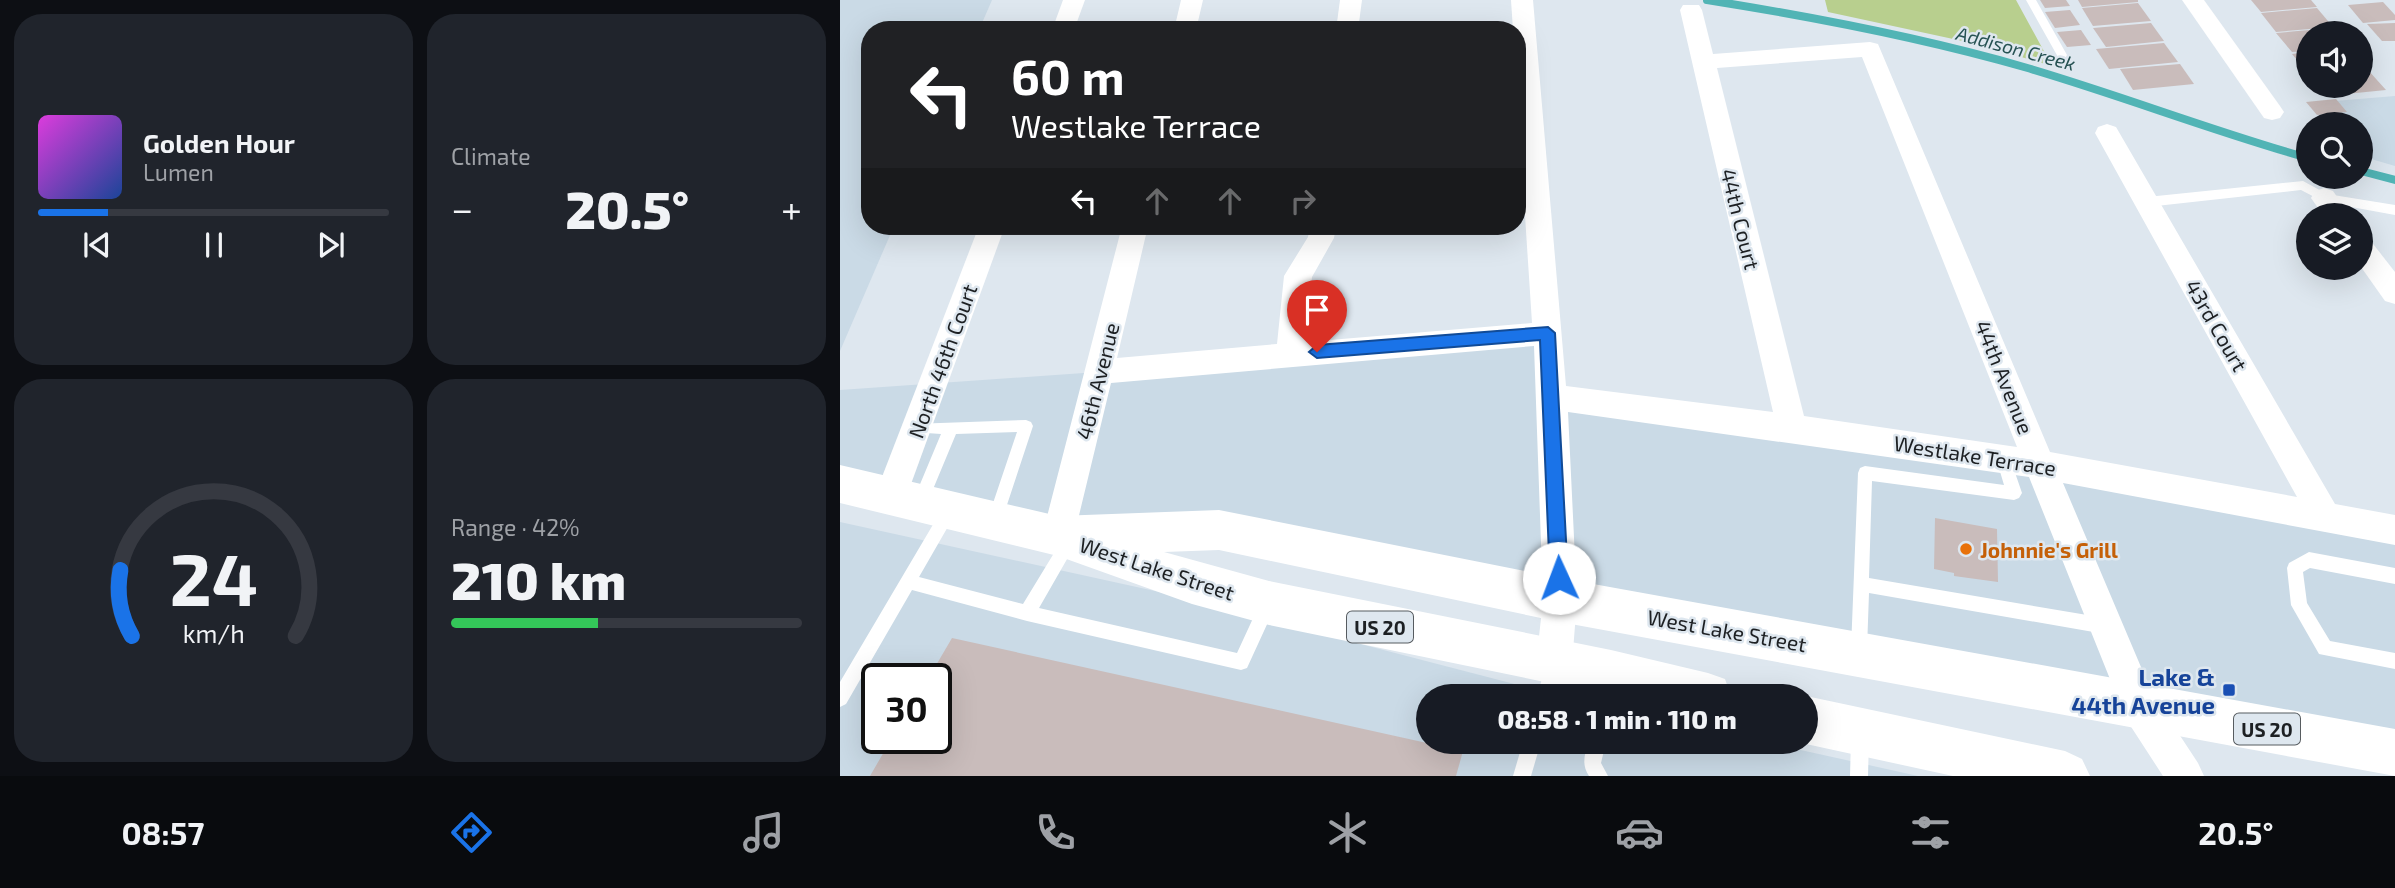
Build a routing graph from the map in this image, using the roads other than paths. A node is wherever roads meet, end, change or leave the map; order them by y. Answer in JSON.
{"nodes":[{"id":1,"x":1074,"y":0,"type":"edge"},
{"id":2,"x":1192,"y":0,"type":"edge"},
{"id":3,"x":1351,"y":0,"type":"edge"},
{"id":4,"x":1522,"y":0,"type":"edge"},
{"id":5,"x":2031,"y":0,"type":"edge"},
{"id":6,"x":2193,"y":0,"type":"edge"},
{"id":7,"x":1691,"y":10,"type":"dead end"},
{"id":8,"x":1066,"y":21,"type":"edge"},
{"id":9,"x":1187,"y":21,"type":"edge"},
{"id":10,"x":1348,"y":21,"type":"edge"},
{"id":11,"x":1524,"y":21,"type":"edge"},
{"id":12,"x":1526,"y":51,"type":"edge"},
{"id":13,"x":2062,"y":55,"type":"dead end"},
{"id":14,"x":1703,"y":62,"type":"junction"},
{"id":15,"x":2273,"y":112,"type":"dead end"},
{"id":16,"x":2107,"y":133,"type":"dead end"},
{"id":17,"x":2147,"y":202,"type":"junction"},
{"id":18,"x":2326,"y":203,"type":"edge"},
{"id":19,"x":2373,"y":209,"type":"edge"},
{"id":20,"x":2395,"y":210,"type":"edge"},
{"id":21,"x":989,"y":235,"type":"edge"},
{"id":22,"x":1133,"y":235,"type":"edge"},
{"id":23,"x":1322,"y":235,"type":"edge"},
{"id":24,"x":2373,"y":263,"type":"edge"},
{"id":25,"x":2395,"y":293,"type":"edge"},
{"id":26,"x":1548,"y":333,"type":"junction"},
{"id":27,"x":1291,"y":354,"type":"junction"},
{"id":28,"x":1098,"y":372,"type":"junction"},
{"id":29,"x":1552,"y":397,"type":"junction"},
{"id":30,"x":918,"y":428,"type":"junction"},
{"id":31,"x":951,"y":428,"type":"junction"},
{"id":32,"x":1792,"y":428,"type":"junction"},
{"id":33,"x":2003,"y":458,"type":"junction"},
{"id":34,"x":2040,"y":464,"type":"junction"},
{"id":35,"x":840,"y":484,"type":"edge"},
{"id":36,"x":920,"y":502,"type":"junction"},
{"id":37,"x":2326,"y":517,"type":"junction"},
{"id":38,"x":996,"y":520,"type":"junction"},
{"id":39,"x":2395,"y":530,"type":"edge"},
{"id":40,"x":1064,"y":537,"type":"junction"},
{"id":41,"x":2395,"y":576,"type":"edge"},
{"id":42,"x":907,"y":581,"type":"junction"},
{"id":43,"x":1861,"y":584,"type":"junction"},
{"id":44,"x":1560,"y":600,"type":"junction"},
{"id":45,"x":1269,"y":603,"type":"junction"},
{"id":46,"x":1027,"y":613,"type":"junction"},
{"id":47,"x":2106,"y":626,"type":"junction"},
{"id":48,"x":1859,"y":654,"type":"junction"},
{"id":49,"x":2395,"y":661,"type":"edge"},
{"id":50,"x":1550,"y":680,"type":"edge"},
{"id":51,"x":1639,"y":684,"type":"edge"},
{"id":52,"x":840,"y":698,"type":"edge"},
{"id":53,"x":2139,"y":706,"type":"junction"},
{"id":54,"x":1818,"y":728,"type":"edge"},
{"id":55,"x":2395,"y":753,"type":"edge"},
{"id":56,"x":1528,"y":754,"type":"edge"},
{"id":57,"x":1594,"y":754,"type":"edge"},
{"id":58,"x":1860,"y":754,"type":"edge"},
{"id":59,"x":1522,"y":776,"type":"edge"},
{"id":60,"x":1599,"y":776,"type":"edge"},
{"id":61,"x":2065,"y":776,"type":"edge"},
{"id":62,"x":2185,"y":776,"type":"edge"}],
"edges":[{"from":1,"to":8,"type":"street"},
{"from":2,"to":9,"type":"street"},
{"from":3,"to":10,"type":"street"},
{"from":4,"to":11,"type":"street"},
{"from":5,"to":13,"type":"lane"},
{"from":6,"to":15,"type":"street"},
{"from":7,"to":14,"type":"street","name":"44th Court"},
{"from":12,"to":26,"type":"street"},
{"from":14,"to":32,"type":"street","name":"44th Court"},
{"from":14,"to":34,"type":"street","name":"44th Avenue"},
{"from":16,"to":17,"type":"street","name":"43rd Court"},
{"from":17,"to":18,"type":"lane"},
{"from":17,"to":37,"type":"street","name":"43rd Court"},
{"from":19,"to":20,"type":"lane"},
{"from":21,"to":30,"type":"street","name":"North 46th Court"},
{"from":22,"to":28,"type":"street","name":"46th Avenue"},
{"from":23,"to":27,"type":"street"},
{"from":24,"to":25,"type":"street"},
{"from":26,"to":27,"type":"street"},
{"from":26,"to":29,"type":"street"},
{"from":27,"to":28,"type":"street"},
{"from":28,"to":40,"type":"street","name":"46th Avenue"},
{"from":29,"to":32,"type":"street","name":"Westlake Terrace"},
{"from":29,"to":44,"type":"street"},
{"from":30,"to":31,"type":"lane"},
{"from":30,"to":36,"type":"street","name":"North 46th Court"},
{"from":31,"to":36,"type":"lane"},
{"from":31,"to":38,"type":"lane"},
{"from":32,"to":33,"type":"street","name":"Westlake Terrace"},
{"from":33,"to":34,"type":"street","name":"Westlake Terrace"},
{"from":33,"to":43,"type":"lane"},
{"from":34,"to":37,"type":"street","name":"Westlake Terrace"},
{"from":34,"to":47,"type":"street","name":"44th Avenue"},
{"from":35,"to":36,"type":"main road","name":"West Lake Street","number":"US 20"},
{"from":36,"to":38,"type":"main road","name":"West Lake Street","number":"US 20"},
{"from":36,"to":42,"type":"lane"},
{"from":37,"to":39,"type":"street","name":"Westlake Terrace"},
{"from":38,"to":40,"type":"main road","name":"West Lake Street","number":"US 20"},
{"from":40,"to":44,"type":"main road","name":"West Lake Street","number":"US 20"},
{"from":40,"to":45,"type":"main road","name":"West Lake Street","number":"US 20"},
{"from":40,"to":46,"type":"lane"},
{"from":41,"to":49,"type":"lane"},
{"from":42,"to":46,"type":"lane"},
{"from":42,"to":52,"type":"lane"},
{"from":43,"to":47,"type":"lane"},
{"from":43,"to":48,"type":"lane"},
{"from":44,"to":48,"type":"main road","name":"West Lake Street","number":"US 20"},
{"from":44,"to":50,"type":"street"},
{"from":45,"to":46,"type":"lane"},
{"from":45,"to":50,"type":"main road","name":"West Lake Street","number":"US 20"},
{"from":47,"to":53,"type":"street","name":"44th Avenue"},
{"from":48,"to":53,"type":"main road","name":"West Lake Street","number":"US 20"},
{"from":50,"to":51,"type":"main road","name":"West Lake Street","number":"US 20"},
{"from":53,"to":55,"type":"main road","name":"West Lake Street","number":"US 20"},
{"from":53,"to":62,"type":"street","name":"44th Avenue"},
{"from":54,"to":58,"type":"main road"},
{"from":56,"to":59,"type":"lane"},
{"from":57,"to":60,"type":"lane"},
{"from":58,"to":61,"type":"main road"}]}
